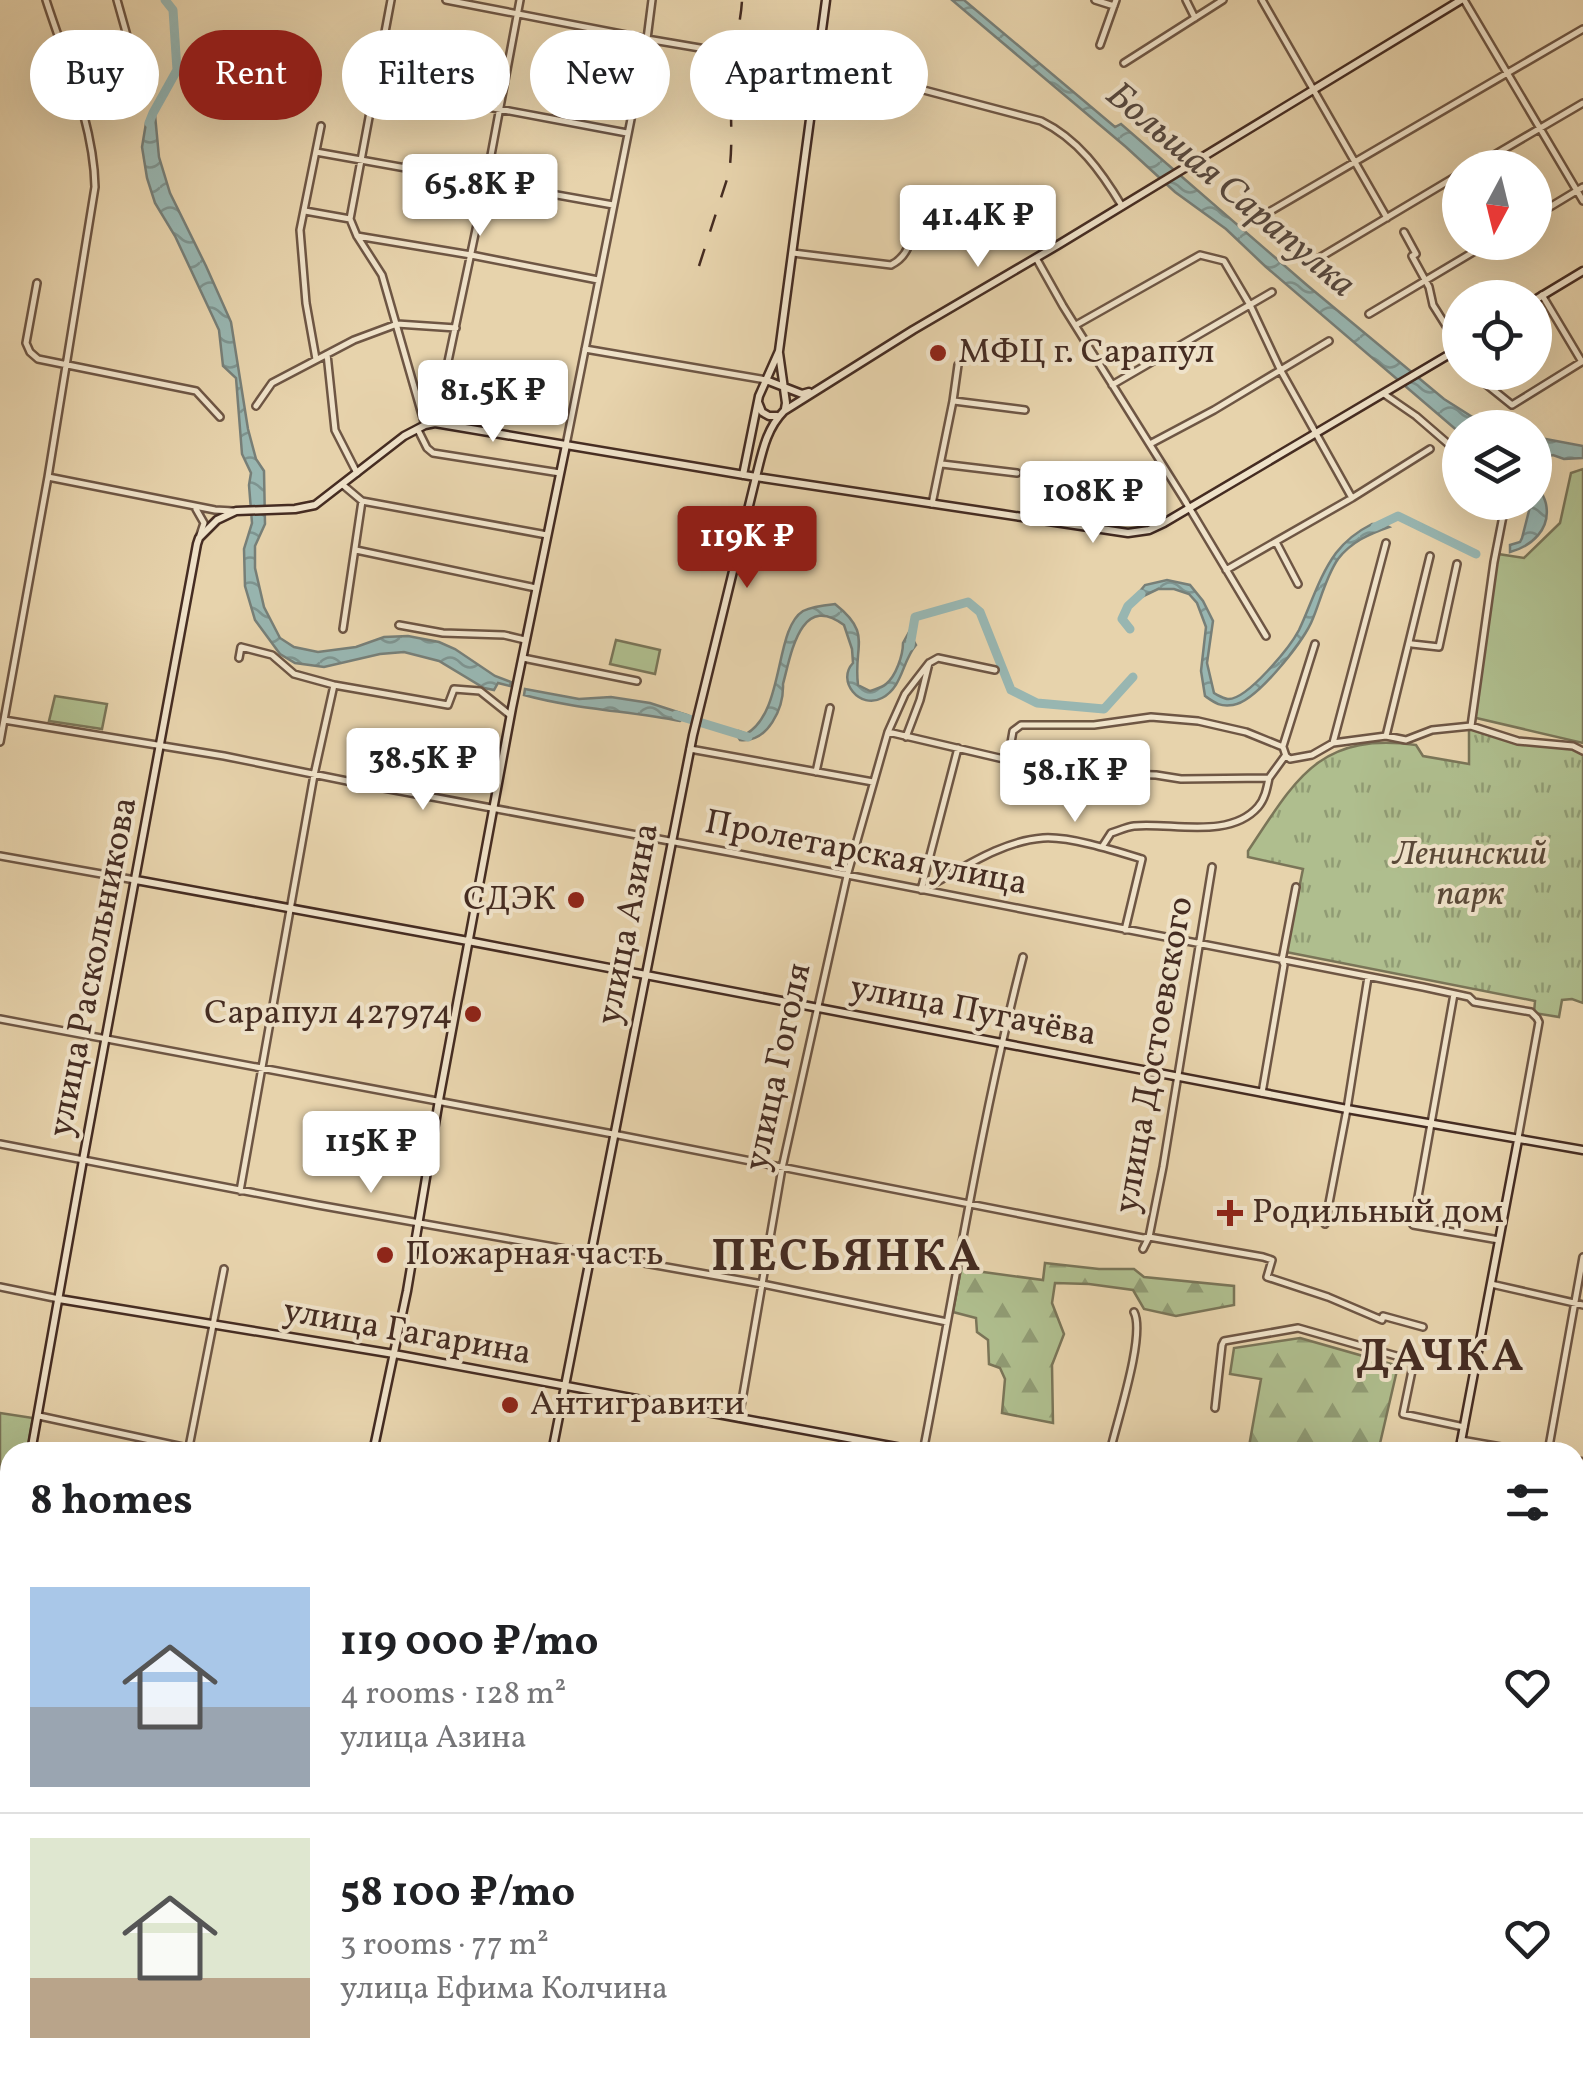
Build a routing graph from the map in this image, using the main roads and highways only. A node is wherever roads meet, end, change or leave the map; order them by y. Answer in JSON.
{"nodes":[{"id":1,"x":826,"y":0,"type":"edge"},
{"id":2,"x":1463,"y":0,"type":"edge"},
{"id":3,"x":1583,"y":272,"type":"edge"},
{"id":4,"x":1552,"y":289,"type":"edge"},
{"id":5,"x":779,"y":352,"type":"junction"},
{"id":6,"x":1442,"y":358,"type":"edge"},
{"id":7,"x":766,"y":380,"type":"junction"},
{"id":8,"x":832,"y":380,"type":"junction"},
{"id":9,"x":785,"y":389,"type":"junction"},
{"id":10,"x":759,"y":397,"type":"junction"},
{"id":11,"x":786,"y":399,"type":"junction"},
{"id":12,"x":783,"y":412,"type":"junction"},
{"id":13,"x":566,"y":445,"type":"junction"},
{"id":14,"x":743,"y":474,"type":"junction"},
{"id":15,"x":756,"y":477,"type":"junction"},
{"id":16,"x":136,"y":880,"type":"junction"},
{"id":17,"x":468,"y":940,"type":"junction"},
{"id":18,"x":644,"y":975,"type":"junction"},
{"id":19,"x":1518,"y":1140,"type":"junction"},
{"id":20,"x":1583,"y":1150,"type":"edge"},
{"id":21,"x":59,"y":1299,"type":"junction"},
{"id":22,"x":394,"y":1354,"type":"junction"},
{"id":23,"x":564,"y":1385,"type":"junction"},
{"id":24,"x":34,"y":1442,"type":"edge"},
{"id":25,"x":375,"y":1442,"type":"edge"},
{"id":26,"x":554,"y":1442,"type":"edge"},
{"id":27,"x":869,"y":1442,"type":"edge"},
{"id":28,"x":1462,"y":1442,"type":"edge"}],
"edges":[{"from":1,"to":5,"type":"main road"},
{"from":2,"to":8,"type":"main road"},
{"from":3,"to":4,"type":"main road"},
{"from":5,"to":7,"type":"main road"},
{"from":5,"to":9,"type":"main road"},
{"from":6,"to":15,"type":"main road"},
{"from":7,"to":9,"type":"main road"},
{"from":7,"to":10,"type":"main road"},
{"from":8,"to":9,"type":"main road"},
{"from":8,"to":12,"type":"main road"},
{"from":9,"to":11,"type":"main road"},
{"from":10,"to":11,"type":"main road"},
{"from":10,"to":12,"type":"main road"},
{"from":10,"to":14,"type":"main road"},
{"from":11,"to":12,"type":"main road"},
{"from":12,"to":15,"type":"main road","name":"улица Азина"},
{"from":13,"to":14,"type":"main road"},
{"from":13,"to":16,"type":"main road","name":"улица Раскольникова"},
{"from":13,"to":17,"type":"main road"},
{"from":14,"to":15,"type":"main road"},
{"from":15,"to":18,"type":"main road","name":"улица Азина"},
{"from":16,"to":17,"type":"main road","name":"улица Пугачёва"},
{"from":16,"to":21,"type":"main road","name":"улица Раскольникова"},
{"from":17,"to":18,"type":"main road","name":"улица Пугачёва"},
{"from":17,"to":22,"type":"main road"},
{"from":18,"to":19,"type":"main road","name":"улица Пугачёва"},
{"from":18,"to":23,"type":"main road","name":"улица Азина"},
{"from":19,"to":20,"type":"main road","name":"улица Пугачёва"},
{"from":19,"to":28,"type":"main road"},
{"from":21,"to":22,"type":"main road","name":"улица Гагарина"},
{"from":21,"to":24,"type":"main road","name":"улица Раскольникова"},
{"from":22,"to":23,"type":"main road","name":"улица Гагарина"},
{"from":22,"to":25,"type":"main road"},
{"from":23,"to":26,"type":"main road","name":"улица Азина"},
{"from":23,"to":27,"type":"main road","name":"улица Гагарина"}]}
